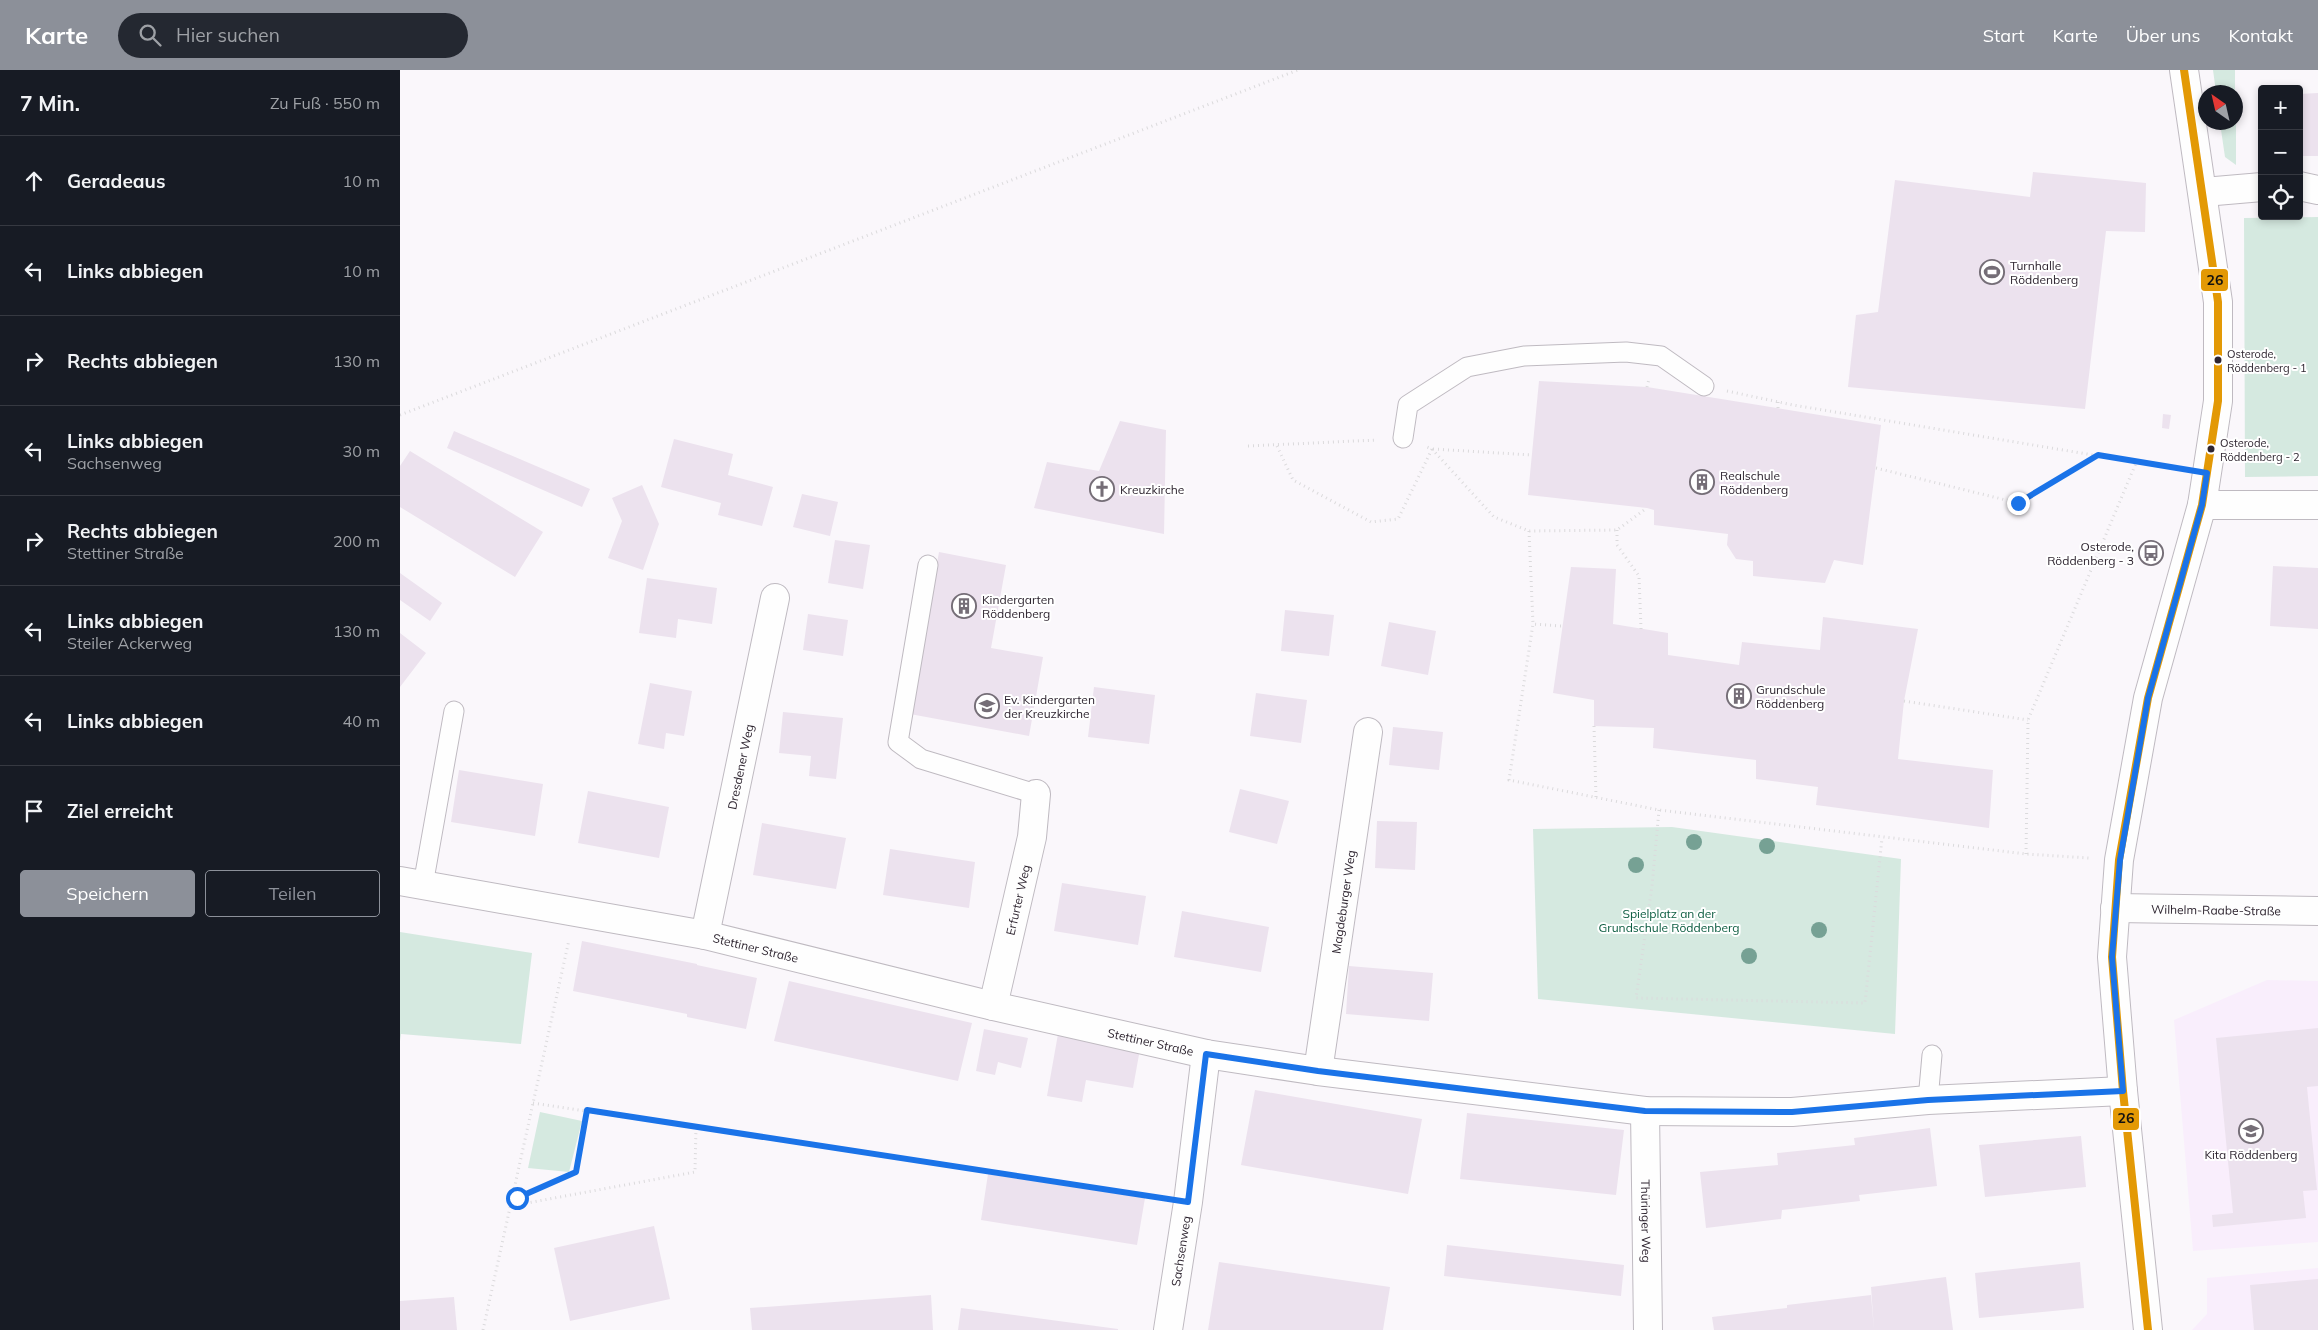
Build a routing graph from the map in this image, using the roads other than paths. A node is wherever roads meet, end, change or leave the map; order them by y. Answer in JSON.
{"nodes":[{"id":1,"x":2184,"y":70,"type":"edge"},
{"id":2,"x":2258,"y":187,"type":"edge"},
{"id":3,"x":2303,"y":187,"type":"edge"},
{"id":4,"x":2318,"y":190,"type":"edge"},
{"id":5,"x":2204,"y":192,"type":"junction"},
{"id":6,"x":1704,"y":386,"type":"road end"},
{"id":7,"x":1403,"y":438,"type":"road end"},
{"id":8,"x":2202,"y":505,"type":"junction"},
{"id":9,"x":2318,"y":506,"type":"edge"},
{"id":10,"x":928,"y":565,"type":"dead end"},
{"id":11,"x":775,"y":598,"type":"dead end"},
{"id":12,"x":454,"y":711,"type":"dead end"},
{"id":13,"x":1368,"y":732,"type":"dead end"},
{"id":14,"x":1036,"y":794,"type":"joint"},
{"id":15,"x":411,"y":883,"type":"edge"},
{"id":16,"x":2115,"y":908,"type":"junction"},
{"id":17,"x":2318,"y":911,"type":"edge"},
{"id":18,"x":706,"y":935,"type":"junction"},
{"id":19,"x":993,"y":1006,"type":"junction"},
{"id":20,"x":1206,"y":1054,"type":"junction"},
{"id":21,"x":1932,"y":1055,"type":"dead end"},
{"id":22,"x":1318,"y":1071,"type":"junction"},
{"id":23,"x":2123,"y":1091,"type":"junction"},
{"id":24,"x":1928,"y":1100,"type":"junction"},
{"id":25,"x":1645,"y":1111,"type":"junction"},
{"id":26,"x":1168,"y":1330,"type":"edge"},
{"id":27,"x":1648,"y":1330,"type":"edge"},
{"id":28,"x":2148,"y":1330,"type":"edge"}],
"edges":[{"from":1,"to":5,"type":"street"},
{"from":2,"to":5,"type":"street"},
{"from":3,"to":4,"type":"street"},
{"from":5,"to":8,"type":"street"},
{"from":6,"to":7,"type":"lane"},
{"from":8,"to":9,"type":"street"},
{"from":8,"to":16,"type":"street"},
{"from":10,"to":14,"type":"lane"},
{"from":11,"to":18,"type":"street","name":"Dresdener Weg"},
{"from":12,"to":15,"type":"lane"},
{"from":13,"to":22,"type":"street","name":"Magdeburger Weg"},
{"from":14,"to":19,"type":"street","name":"Erfurter Weg"},
{"from":15,"to":18,"type":"street","name":"Stettiner Straße"},
{"from":16,"to":17,"type":"street","name":"Wilhelm-Raabe-Straße"},
{"from":16,"to":23,"type":"street"},
{"from":18,"to":19,"type":"street","name":"Stettiner Straße"},
{"from":19,"to":20,"type":"street","name":"Stettiner Straße"},
{"from":20,"to":22,"type":"street","name":"Stettiner Straße"},
{"from":20,"to":26,"type":"street","name":"Sachsenweg"},
{"from":21,"to":24,"type":"lane"},
{"from":22,"to":25,"type":"street","name":"Stettiner Straße"},
{"from":23,"to":24,"type":"street","name":"Stettiner Straße"},
{"from":23,"to":28,"type":"street"},
{"from":24,"to":25,"type":"street","name":"Stettiner Straße"},
{"from":25,"to":27,"type":"street","name":"Thüringer Weg"}]}
